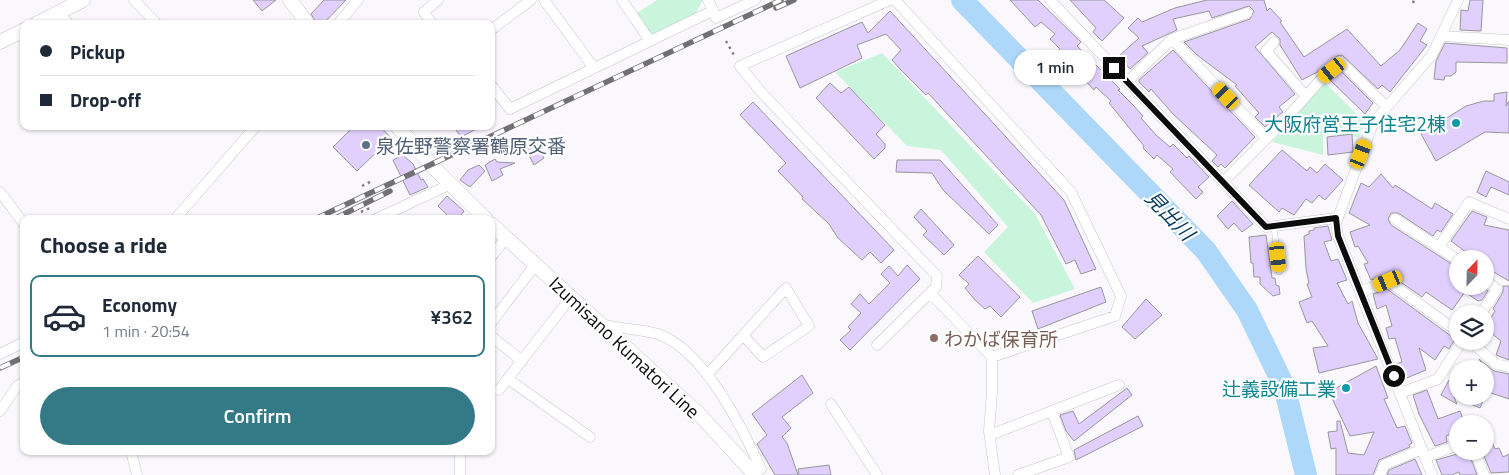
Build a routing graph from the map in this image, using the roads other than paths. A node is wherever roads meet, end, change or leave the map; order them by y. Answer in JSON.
{"nodes":[{"id":1,"x":83,"y":0,"type":"edge"},
{"id":2,"x":134,"y":0,"type":"edge"},
{"id":3,"x":290,"y":0,"type":"edge"},
{"id":4,"x":358,"y":0,"type":"edge"},
{"id":5,"x":438,"y":0,"type":"edge"},
{"id":6,"x":531,"y":0,"type":"edge"},
{"id":7,"x":544,"y":0,"type":"edge"},
{"id":8,"x":622,"y":0,"type":"edge"},
{"id":9,"x":708,"y":0,"type":"edge"},
{"id":10,"x":755,"y":0,"type":"edge"},
{"id":11,"x":890,"y":0,"type":"edge"},
{"id":12,"x":895,"y":0,"type":"edge"},
{"id":13,"x":1050,"y":0,"type":"edge"},
{"id":14,"x":1458,"y":0,"type":"edge"},
{"id":15,"x":58,"y":13,"type":"junction"},
{"id":16,"x":1248,"y":13,"type":"dead end"},
{"id":17,"x":716,"y":17,"type":"junction"},
{"id":18,"x":44,"y":20,"type":"edge"},
{"id":19,"x":65,"y":20,"type":"edge"},
{"id":20,"x":154,"y":20,"type":"edge"},
{"id":21,"x":305,"y":20,"type":"edge"},
{"id":22,"x":341,"y":20,"type":"edge"},
{"id":23,"x":429,"y":20,"type":"edge"},
{"id":24,"x":495,"y":27,"type":"edge"},
{"id":25,"x":20,"y":32,"type":"edge"},
{"id":26,"x":1441,"y":36,"type":"junction"},
{"id":27,"x":1172,"y":39,"type":"junction"},
{"id":28,"x":1509,"y":40,"type":"edge"},
{"id":29,"x":650,"y":41,"type":"junction"},
{"id":30,"x":0,"y":42,"type":"edge"},
{"id":31,"x":1274,"y":42,"type":"dead end"},
{"id":32,"x":594,"y":68,"type":"junction"},
{"id":33,"x":1127,"y":82,"type":"junction"},
{"id":34,"x":495,"y":90,"type":"edge"},
{"id":35,"x":1306,"y":96,"type":"junction"},
{"id":36,"x":1387,"y":107,"type":"junction"},
{"id":37,"x":253,"y":130,"type":"edge"},
{"id":38,"x":401,"y":130,"type":"edge"},
{"id":39,"x":1266,"y":138,"type":"junction"},
{"id":40,"x":1223,"y":182,"type":"junction"},
{"id":41,"x":451,"y":184,"type":"junction"},
{"id":42,"x":0,"y":192,"type":"edge"},
{"id":43,"x":178,"y":215,"type":"edge"},
{"id":44,"x":385,"y":215,"type":"edge"},
{"id":45,"x":482,"y":215,"type":"edge"},
{"id":46,"x":1336,"y":218,"type":"junction"},
{"id":47,"x":20,"y":219,"type":"edge"},
{"id":48,"x":1395,"y":219,"type":"dead end"},
{"id":49,"x":1509,"y":219,"type":"edge"},
{"id":50,"x":1274,"y":226,"type":"junction"},
{"id":51,"x":495,"y":228,"type":"edge"},
{"id":52,"x":506,"y":238,"type":"junction"},
{"id":53,"x":1439,"y":247,"type":"junction"},
{"id":54,"x":495,"y":252,"type":"edge"},
{"id":55,"x":1449,"y":254,"type":"edge"},
{"id":56,"x":535,"y":265,"type":"junction"},
{"id":57,"x":1279,"y":272,"type":"dead end"},
{"id":58,"x":1360,"y":292,"type":"junction"},
{"id":59,"x":930,"y":293,"type":"junction"},
{"id":60,"x":571,"y":297,"type":"junction"},
{"id":61,"x":495,"y":318,"type":"edge"},
{"id":62,"x":600,"y":324,"type":"junction"},
{"id":63,"x":1449,"y":325,"type":"edge"},
{"id":64,"x":743,"y":335,"type":"junction"},
{"id":65,"x":495,"y":339,"type":"edge"},
{"id":66,"x":20,"y":344,"type":"edge"},
{"id":67,"x":877,"y":345,"type":"dead end"},
{"id":68,"x":1456,"y":350,"type":"edge"},
{"id":69,"x":1480,"y":350,"type":"edge"},
{"id":70,"x":0,"y":354,"type":"edge"},
{"id":71,"x":992,"y":357,"type":"junction"},
{"id":72,"x":522,"y":361,"type":"junction"},
{"id":73,"x":1509,"y":367,"type":"edge"},
{"id":74,"x":707,"y":375,"type":"junction"},
{"id":75,"x":508,"y":379,"type":"junction"},
{"id":76,"x":20,"y":385,"type":"edge"},
{"id":77,"x":1119,"y":385,"type":"dead end"},
{"id":78,"x":500,"y":390,"type":"dead end"},
{"id":79,"x":1400,"y":393,"type":"junction"},
{"id":80,"x":831,"y":404,"type":"dead end"},
{"id":81,"x":0,"y":411,"type":"edge"},
{"id":82,"x":1052,"y":412,"type":"junction"},
{"id":83,"x":990,"y":435,"type":"junction"},
{"id":84,"x":590,"y":437,"type":"dead end"},
{"id":85,"x":1449,"y":448,"type":"edge"},
{"id":86,"x":1424,"y":453,"type":"junction"},
{"id":87,"x":132,"y":455,"type":"edge"},
{"id":88,"x":460,"y":455,"type":"edge"},
{"id":89,"x":1478,"y":460,"type":"edge"},
{"id":90,"x":758,"y":472,"type":"edge"},
{"id":91,"x":137,"y":475,"type":"edge"},
{"id":92,"x":460,"y":475,"type":"edge"},
{"id":93,"x":877,"y":475,"type":"edge"},
{"id":94,"x":995,"y":475,"type":"edge"},
{"id":95,"x":1018,"y":475,"type":"edge"},
{"id":96,"x":1380,"y":475,"type":"edge"},
{"id":97,"x":1432,"y":475,"type":"edge"},
{"id":98,"x":1484,"y":475,"type":"edge"}],
"edges":[{"from":1,"to":15,"type":"main road"},
{"from":2,"to":20,"type":"street"},
{"from":3,"to":21,"type":"main road"},
{"from":4,"to":22,"type":"street"},
{"from":5,"to":23,"type":"street"},
{"from":6,"to":24,"type":"street"},
{"from":7,"to":32,"type":"street"},
{"from":8,"to":29,"type":"street"},
{"from":9,"to":17,"type":"street"},
{"from":10,"to":17,"type":"street"},
{"from":11,"to":59,"type":"street"},
{"from":12,"to":71,"type":"street"},
{"from":13,"to":33,"type":"street"},
{"from":14,"to":26,"type":"street"},
{"from":15,"to":18,"type":"main road"},
{"from":15,"to":19,"type":"street"},
{"from":16,"to":27,"type":"street"},
{"from":17,"to":29,"type":"street"},
{"from":25,"to":30,"type":"main road"},
{"from":26,"to":28,"type":"street"},
{"from":26,"to":36,"type":"street"},
{"from":27,"to":33,"type":"street"},
{"from":27,"to":39,"type":"street"},
{"from":29,"to":32,"type":"street"},
{"from":31,"to":35,"type":"street"},
{"from":32,"to":34,"type":"street"},
{"from":33,"to":40,"type":"street"},
{"from":35,"to":36,"type":"street"},
{"from":35,"to":39,"type":"street"},
{"from":36,"to":46,"type":"street"},
{"from":37,"to":43,"type":"street"},
{"from":38,"to":41,"type":"main road"},
{"from":39,"to":40,"type":"street"},
{"from":40,"to":50,"type":"street"},
{"from":41,"to":44,"type":"street"},
{"from":41,"to":45,"type":"main road"},
{"from":42,"to":47,"type":"street"},
{"from":46,"to":50,"type":"street"},
{"from":46,"to":58,"type":"street"},
{"from":48,"to":53,"type":"street"},
{"from":49,"to":53,"type":"street"},
{"from":50,"to":57,"type":"lane"},
{"from":51,"to":52,"type":"main road","name":"Izumisano Kumatori Line"},
{"from":52,"to":54,"type":"street"},
{"from":52,"to":56,"type":"main road","name":"Izumisano Kumatori Line"},
{"from":53,"to":55,"type":"street"},
{"from":56,"to":60,"type":"main road","name":"Izumisano Kumatori Line"},
{"from":56,"to":61,"type":"street"},
{"from":58,"to":63,"type":"street"},
{"from":58,"to":79,"type":"street"},
{"from":59,"to":67,"type":"street"},
{"from":59,"to":71,"type":"street"},
{"from":60,"to":62,"type":"main road","name":"Izumisano Kumatori Line"},
{"from":60,"to":72,"type":"street"},
{"from":62,"to":74,"type":"street"},
{"from":62,"to":90,"type":"main road","name":"Izumisano Kumatori Line"},
{"from":64,"to":64,"type":"street"},
{"from":64,"to":74,"type":"street"},
{"from":65,"to":72,"type":"street"},
{"from":66,"to":70,"type":"street"},
{"from":68,"to":79,"type":"street"},
{"from":69,"to":73,"type":"street"},
{"from":71,"to":83,"type":"street"},
{"from":72,"to":75,"type":"street"},
{"from":74,"to":90,"type":"street"},
{"from":75,"to":78,"type":"street"},
{"from":75,"to":84,"type":"street"},
{"from":76,"to":81,"type":"street"},
{"from":77,"to":82,"type":"street"},
{"from":79,"to":86,"type":"street"},
{"from":80,"to":93,"type":"street"},
{"from":82,"to":83,"type":"street"},
{"from":82,"to":95,"type":"street"},
{"from":83,"to":94,"type":"street"},
{"from":85,"to":86,"type":"street"},
{"from":86,"to":96,"type":"street"},
{"from":86,"to":97,"type":"street"},
{"from":87,"to":91,"type":"street"},
{"from":88,"to":92,"type":"street"},
{"from":89,"to":98,"type":"street"}]}
